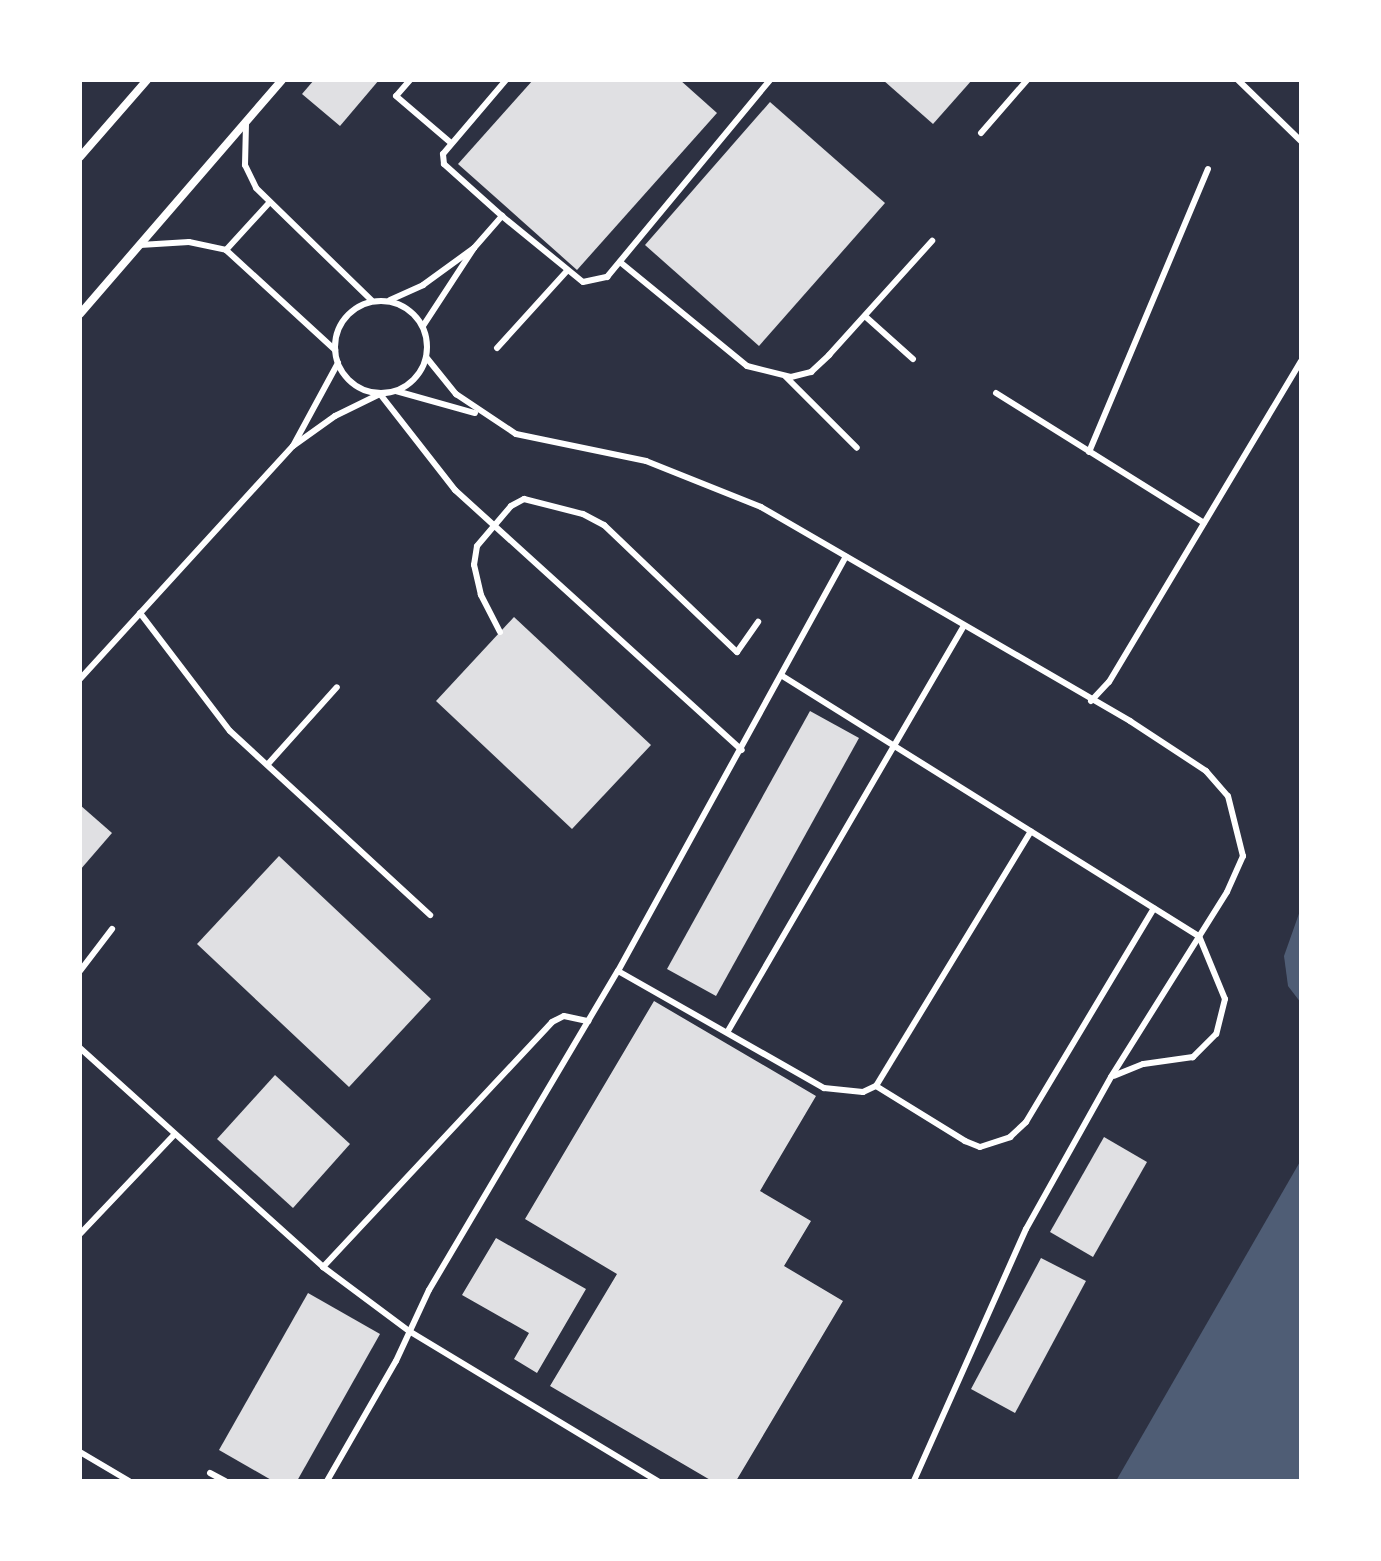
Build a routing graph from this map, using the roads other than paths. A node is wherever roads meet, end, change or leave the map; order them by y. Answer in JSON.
{"nodes":[{"id":1,"x":147,"y":80,"type":"edge"},
{"id":2,"x":282,"y":80,"type":"edge"},
{"id":3,"x":410,"y":80,"type":"edge"},
{"id":4,"x":506,"y":80,"type":"edge"},
{"id":5,"x":770,"y":80,"type":"edge"},
{"id":6,"x":1027,"y":80,"type":"edge"},
{"id":7,"x":1238,"y":80,"type":"edge"},
{"id":8,"x":246,"y":124,"type":"junction"},
{"id":9,"x":981,"y":133,"type":"dead end"},
{"id":10,"x":1301,"y":141,"type":"edge"},
{"id":11,"x":451,"y":143,"type":"junction"},
{"id":12,"x":80,"y":157,"type":"edge"},
{"id":13,"x":1208,"y":169,"type":"dead end"},
{"id":14,"x":268,"y":204,"type":"junction"},
{"id":15,"x":502,"y":216,"type":"junction"},
{"id":16,"x":932,"y":241,"type":"dead end"},
{"id":17,"x":140,"y":245,"type":"junction"},
{"id":18,"x":474,"y":248,"type":"junction"},
{"id":19,"x":226,"y":250,"type":"junction"},
{"id":20,"x":620,"y":262,"type":"junction"},
{"id":21,"x":566,"y":272,"type":"junction"},
{"id":22,"x":372,"y":301,"type":"junction"},
{"id":23,"x":387,"y":301,"type":"junction"},
{"id":24,"x":80,"y":314,"type":"edge"},
{"id":25,"x":866,"y":317,"type":"junction"},
{"id":26,"x":423,"y":326,"type":"junction"},
{"id":27,"x":497,"y":348,"type":"dead end"},
{"id":28,"x":335,"y":350,"type":"junction"},
{"id":29,"x":426,"y":357,"type":"junction"},
{"id":30,"x":913,"y":359,"type":"dead end"},
{"id":31,"x":1301,"y":361,"type":"edge"},
{"id":32,"x":338,"y":363,"type":"junction"},
{"id":33,"x":786,"y":377,"type":"junction"},
{"id":34,"x":396,"y":391,"type":"junction"},
{"id":35,"x":996,"y":393,"type":"dead end"},
{"id":36,"x":380,"y":394,"type":"junction"},
{"id":37,"x":482,"y":416,"type":"junction"},
{"id":38,"x":293,"y":446,"type":"junction"},
{"id":39,"x":857,"y":448,"type":"dead end"},
{"id":40,"x":1089,"y":452,"type":"junction"},
{"id":41,"x":1204,"y":523,"type":"junction"},
{"id":42,"x":492,"y":526,"type":"junction"},
{"id":43,"x":846,"y":557,"type":"junction"},
{"id":44,"x":140,"y":613,"type":"junction"},
{"id":45,"x":758,"y":622,"type":"dead end"},
{"id":46,"x":964,"y":626,"type":"junction"},
{"id":47,"x":500,"y":632,"type":"dead end"},
{"id":48,"x":784,"y":677,"type":"junction"},
{"id":49,"x":80,"y":679,"type":"edge"},
{"id":50,"x":337,"y":687,"type":"dead end"},
{"id":51,"x":1091,"y":701,"type":"junction"},
{"id":52,"x":897,"y":748,"type":"junction"},
{"id":53,"x":742,"y":750,"type":"junction"},
{"id":54,"x":268,"y":764,"type":"junction"},
{"id":55,"x":1031,"y":831,"type":"junction"},
{"id":56,"x":1154,"y":908,"type":"junction"},
{"id":57,"x":430,"y":915,"type":"dead end"},
{"id":58,"x":112,"y":929,"type":"dead end"},
{"id":59,"x":1199,"y":936,"type":"junction"},
{"id":60,"x":80,"y":971,"type":"edge"},
{"id":61,"x":618,"y":971,"type":"junction"},
{"id":62,"x":588,"y":1021,"type":"junction"},
{"id":63,"x":728,"y":1031,"type":"junction"},
{"id":64,"x":80,"y":1048,"type":"edge"},
{"id":65,"x":1111,"y":1077,"type":"junction"},
{"id":66,"x":876,"y":1086,"type":"junction"},
{"id":67,"x":174,"y":1135,"type":"junction"},
{"id":68,"x":80,"y":1234,"type":"edge"},
{"id":69,"x":323,"y":1267,"type":"junction"},
{"id":70,"x":409,"y":1331,"type":"junction"},
{"id":71,"x":80,"y":1452,"type":"edge"},
{"id":72,"x":210,"y":1473,"type":"dead end"},
{"id":73,"x":129,"y":1481,"type":"edge"},
{"id":74,"x":225,"y":1481,"type":"edge"},
{"id":75,"x":327,"y":1481,"type":"edge"},
{"id":76,"x":658,"y":1481,"type":"edge"},
{"id":77,"x":914,"y":1481,"type":"edge"}],
"edges":[{"from":1,"to":12,"type":"street"},
{"from":2,"to":8,"type":"street"},
{"from":3,"to":11,"type":"lane"},
{"from":4,"to":11,"type":"lane"},
{"from":5,"to":20,"type":"lane"},
{"from":6,"to":9,"type":"lane"},
{"from":7,"to":10,"type":"lane"},
{"from":8,"to":14,"type":"lane"},
{"from":8,"to":17,"type":"street"},
{"from":11,"to":15,"type":"lane"},
{"from":13,"to":40,"type":"lane"},
{"from":14,"to":19,"type":"lane"},
{"from":14,"to":22,"type":"lane"},
{"from":15,"to":18,"type":"lane"},
{"from":15,"to":21,"type":"lane"},
{"from":16,"to":25,"type":"lane"},
{"from":17,"to":19,"type":"lane"},
{"from":17,"to":24,"type":"street"},
{"from":18,"to":23,"type":"lane"},
{"from":18,"to":26,"type":"lane"},
{"from":19,"to":28,"type":"lane"},
{"from":20,"to":21,"type":"lane"},
{"from":20,"to":33,"type":"lane"},
{"from":21,"to":27,"type":"lane"},
{"from":22,"to":23,"type":"lane"},
{"from":22,"to":28,"type":"lane"},
{"from":23,"to":26,"type":"lane"},
{"from":25,"to":30,"type":"lane"},
{"from":25,"to":33,"type":"lane"},
{"from":26,"to":29,"type":"lane"},
{"from":28,"to":32,"type":"lane"},
{"from":29,"to":34,"type":"lane"},
{"from":29,"to":37,"type":"lane"},
{"from":31,"to":41,"type":"lane"},
{"from":32,"to":36,"type":"lane"},
{"from":32,"to":38,"type":"lane"},
{"from":33,"to":39,"type":"lane"},
{"from":34,"to":36,"type":"lane"},
{"from":34,"to":37,"type":"lane"},
{"from":35,"to":40,"type":"lane"},
{"from":36,"to":38,"type":"lane"},
{"from":36,"to":42,"type":"lane"},
{"from":37,"to":43,"type":"lane"},
{"from":38,"to":44,"type":"lane"},
{"from":40,"to":41,"type":"lane"},
{"from":41,"to":51,"type":"lane"},
{"from":42,"to":45,"type":"lane"},
{"from":42,"to":47,"type":"lane"},
{"from":42,"to":53,"type":"lane"},
{"from":43,"to":46,"type":"lane"},
{"from":43,"to":48,"type":"lane"},
{"from":44,"to":49,"type":"lane"},
{"from":44,"to":54,"type":"lane"},
{"from":46,"to":51,"type":"lane"},
{"from":46,"to":52,"type":"lane"},
{"from":48,"to":52,"type":"lane"},
{"from":48,"to":53,"type":"lane"},
{"from":50,"to":54,"type":"lane"},
{"from":51,"to":59,"type":"lane"},
{"from":52,"to":55,"type":"lane"},
{"from":52,"to":63,"type":"lane"},
{"from":53,"to":61,"type":"lane"},
{"from":54,"to":57,"type":"lane"},
{"from":55,"to":56,"type":"lane"},
{"from":55,"to":66,"type":"lane"},
{"from":56,"to":59,"type":"lane"},
{"from":56,"to":66,"type":"lane"},
{"from":58,"to":60,"type":"lane"},
{"from":59,"to":65,"type":"lane"},
{"from":59,"to":65,"type":"lane"},
{"from":61,"to":62,"type":"lane"},
{"from":61,"to":63,"type":"lane"},
{"from":62,"to":69,"type":"lane"},
{"from":62,"to":70,"type":"lane"},
{"from":63,"to":66,"type":"lane"},
{"from":64,"to":67,"type":"lane"},
{"from":65,"to":77,"type":"lane"},
{"from":67,"to":68,"type":"lane"},
{"from":67,"to":69,"type":"lane"},
{"from":69,"to":70,"type":"lane"},
{"from":70,"to":75,"type":"lane"},
{"from":70,"to":76,"type":"lane"},
{"from":71,"to":73,"type":"lane"},
{"from":72,"to":74,"type":"lane"}]}
